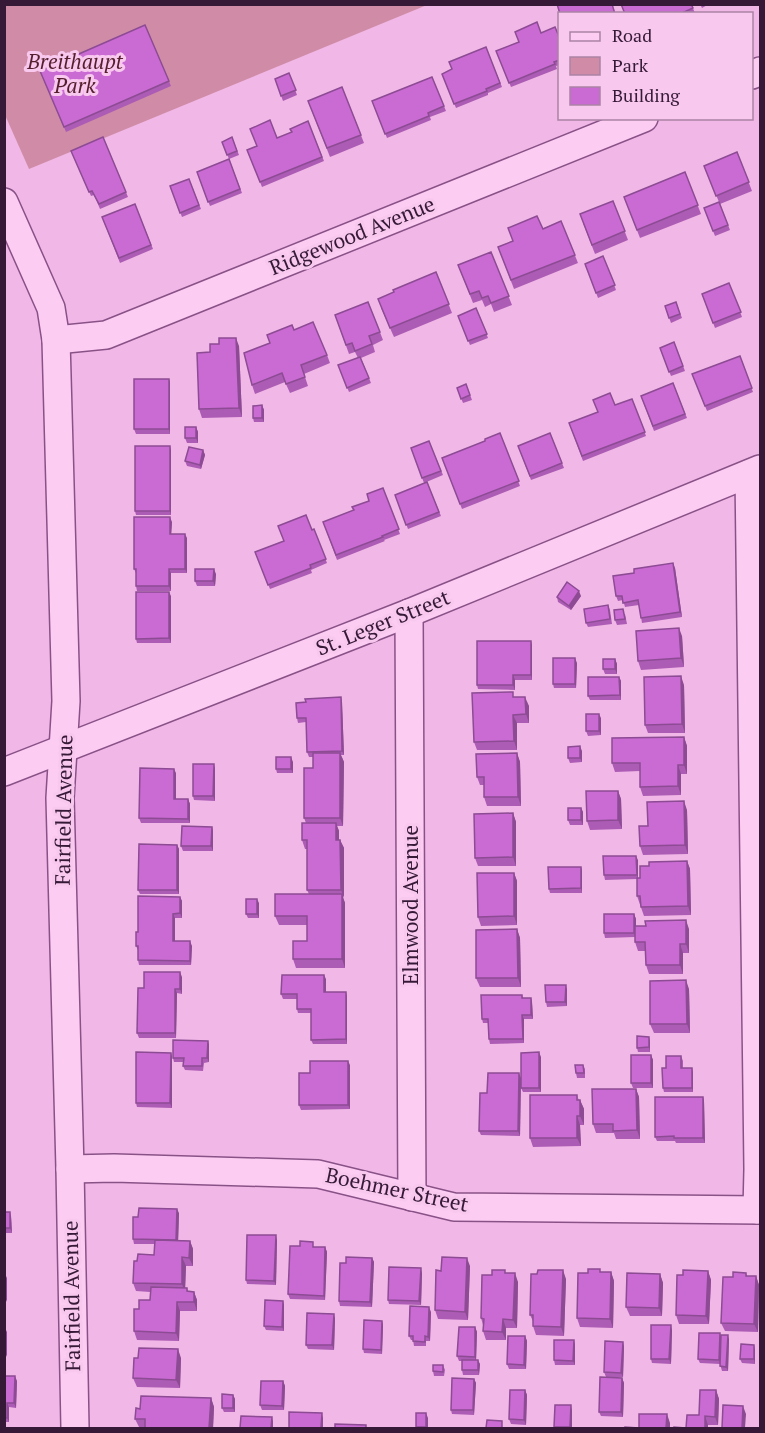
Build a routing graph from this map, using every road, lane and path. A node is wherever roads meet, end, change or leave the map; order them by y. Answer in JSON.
{"nodes":[{"id":1,"x":639,"y":120,"type":"edge"},
{"id":2,"x":4,"y":202,"type":"edge"},
{"id":3,"x":56,"y":340,"type":"junction"},
{"id":4,"x":755,"y":472,"type":"edge"},
{"id":5,"x":409,"y":613,"type":"junction"},
{"id":6,"x":63,"y":748,"type":"junction"},
{"id":7,"x":4,"y":772,"type":"edge"},
{"id":8,"x":70,"y":1169,"type":"junction"},
{"id":9,"x":412,"y":1197,"type":"junction"},
{"id":10,"x":759,"y":1210,"type":"edge"},
{"id":11,"x":75,"y":1428,"type":"edge"}],
"edges":[{"from":1,"to":3,"type":"street","name":"Ridgewood Avenue"},
{"from":2,"to":3,"type":"street","name":"Fairfield Avenue"},
{"from":3,"to":6,"type":"street","name":"Fairfield Avenue"},
{"from":4,"to":5,"type":"street","name":"St. Leger Street"},
{"from":4,"to":10,"type":"street"},
{"from":5,"to":6,"type":"street","name":"St. Leger Street"},
{"from":5,"to":9,"type":"street","name":"Elmwood Avenue"},
{"from":6,"to":7,"type":"street","name":"St. Leger Street"},
{"from":6,"to":8,"type":"street","name":"Fairfield Avenue"},
{"from":8,"to":9,"type":"street","name":"Boehmer Street"},
{"from":8,"to":11,"type":"street","name":"Fairfield Avenue"},
{"from":9,"to":10,"type":"street","name":"Boehmer Street"}]}
